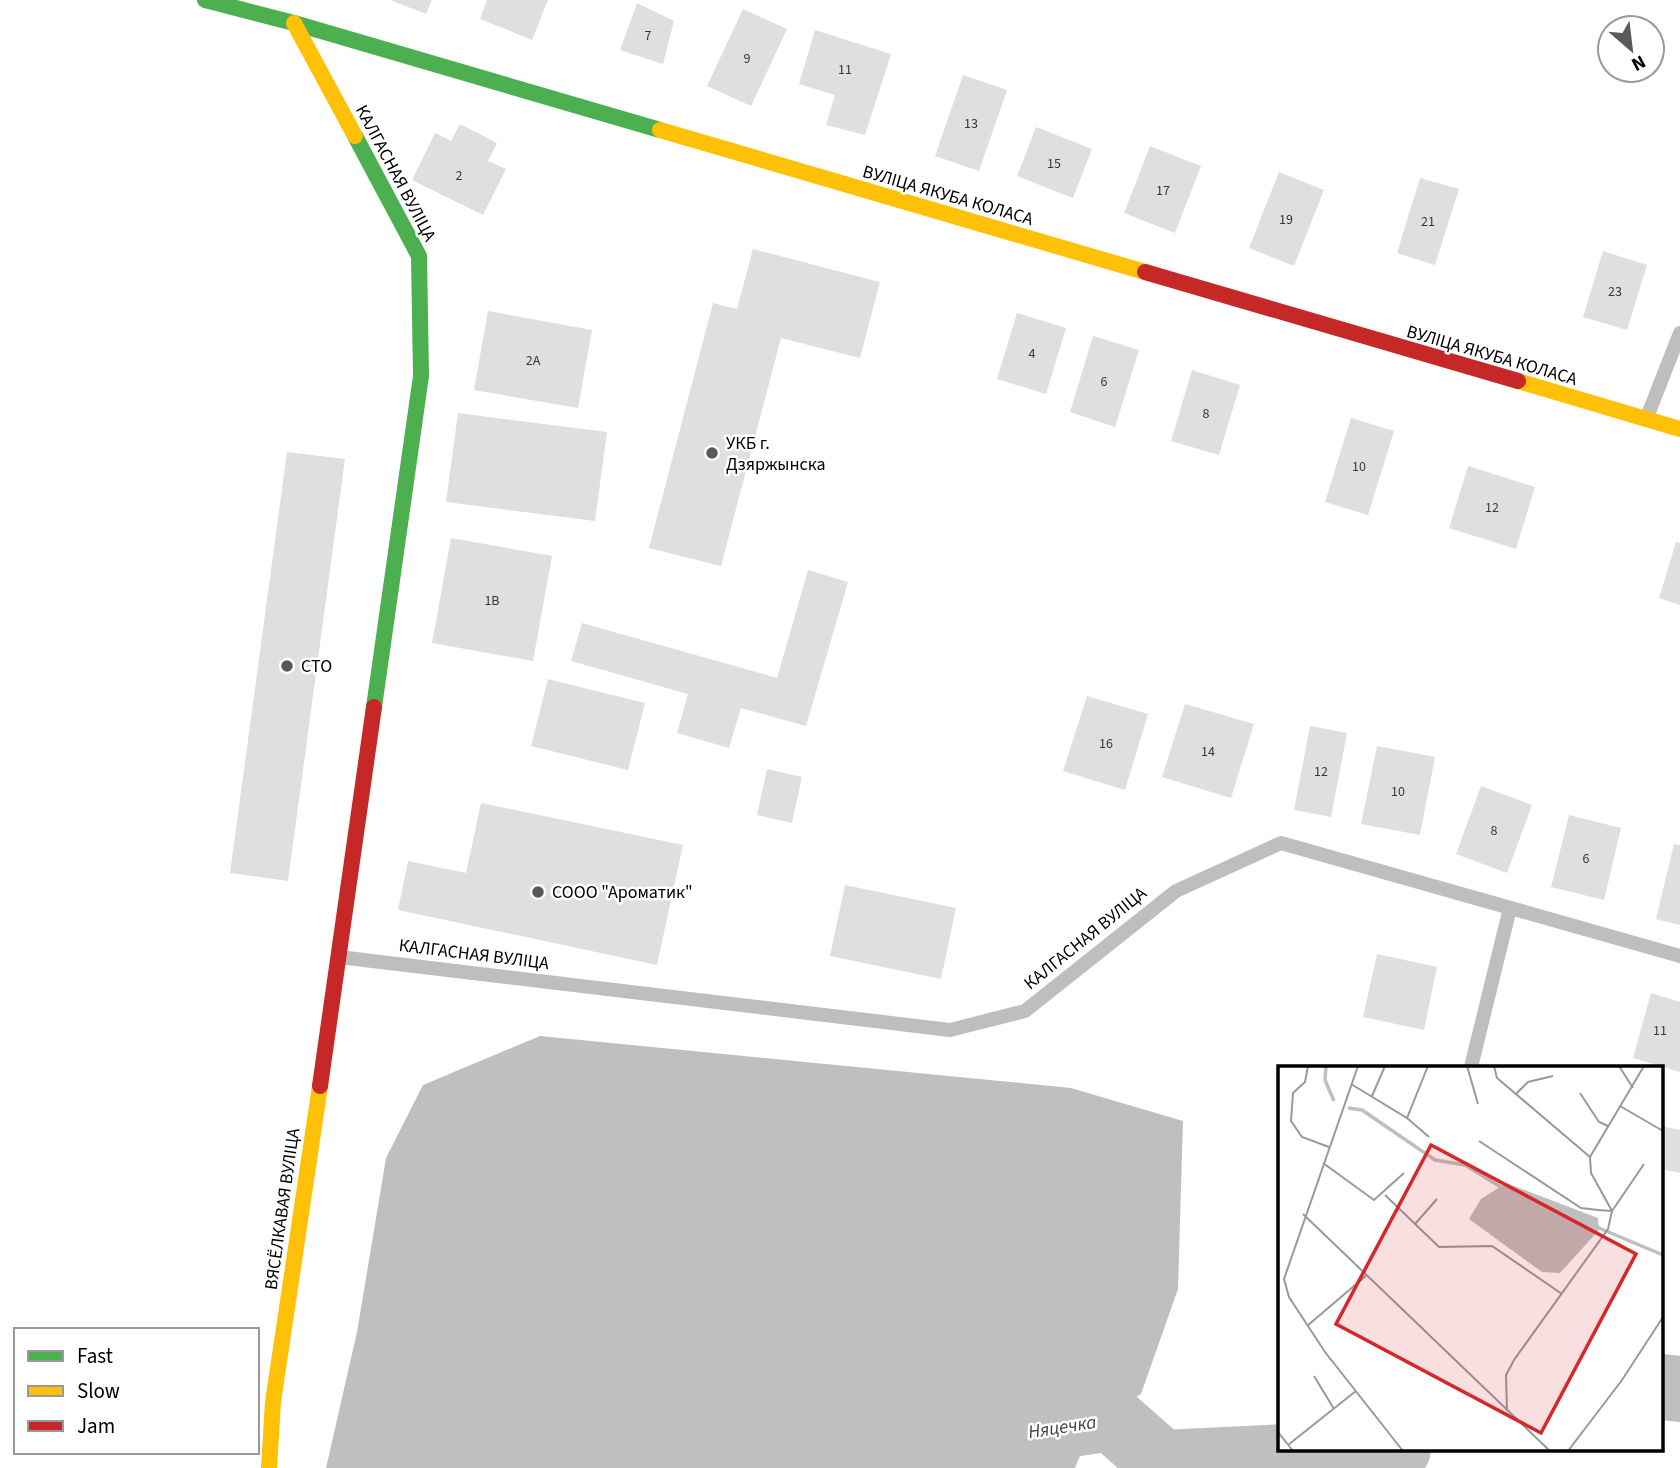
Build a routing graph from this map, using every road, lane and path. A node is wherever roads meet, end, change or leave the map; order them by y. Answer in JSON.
{"nodes":[{"id":1,"x":205,"y":0,"type":"edge"},
{"id":2,"x":294,"y":23,"type":"junction"},
{"id":3,"x":1680,"y":333,"type":"edge"},
{"id":4,"x":1646,"y":419,"type":"junction"},
{"id":5,"x":1680,"y":429,"type":"edge"},
{"id":6,"x":1510,"y":908,"type":"junction"},
{"id":7,"x":1680,"y":956,"type":"edge"},
{"id":8,"x":339,"y":957,"type":"junction"},
{"id":9,"x":1471,"y":1066,"type":"edge"},
{"id":10,"x":269,"y":1468,"type":"edge"}],
"edges":[{"from":1,"to":2,"type":"street","name":"ВУЛІЦА ЯКУБА КОЛАСА"},
{"from":2,"to":4,"type":"street","name":"ВУЛІЦА ЯКУБА КОЛАСА"},
{"from":2,"to":8,"type":"street","name":"КАЛГАСНАЯ ВУЛІЦА"},
{"from":3,"to":4,"type":"lane"},
{"from":4,"to":5,"type":"street","name":"ВУЛІЦА ЯКУБА КОЛАСА"},
{"from":6,"to":7,"type":"lane","name":"КАЛГАСНАЯ ВУЛІЦА"},
{"from":6,"to":8,"type":"lane","name":"КАЛГАСНАЯ ВУЛІЦА"},
{"from":6,"to":9,"type":"lane"},
{"from":8,"to":10,"type":"street","name":"ВЯСЁЛКАВАЯ ВУЛІЦА"}]}
